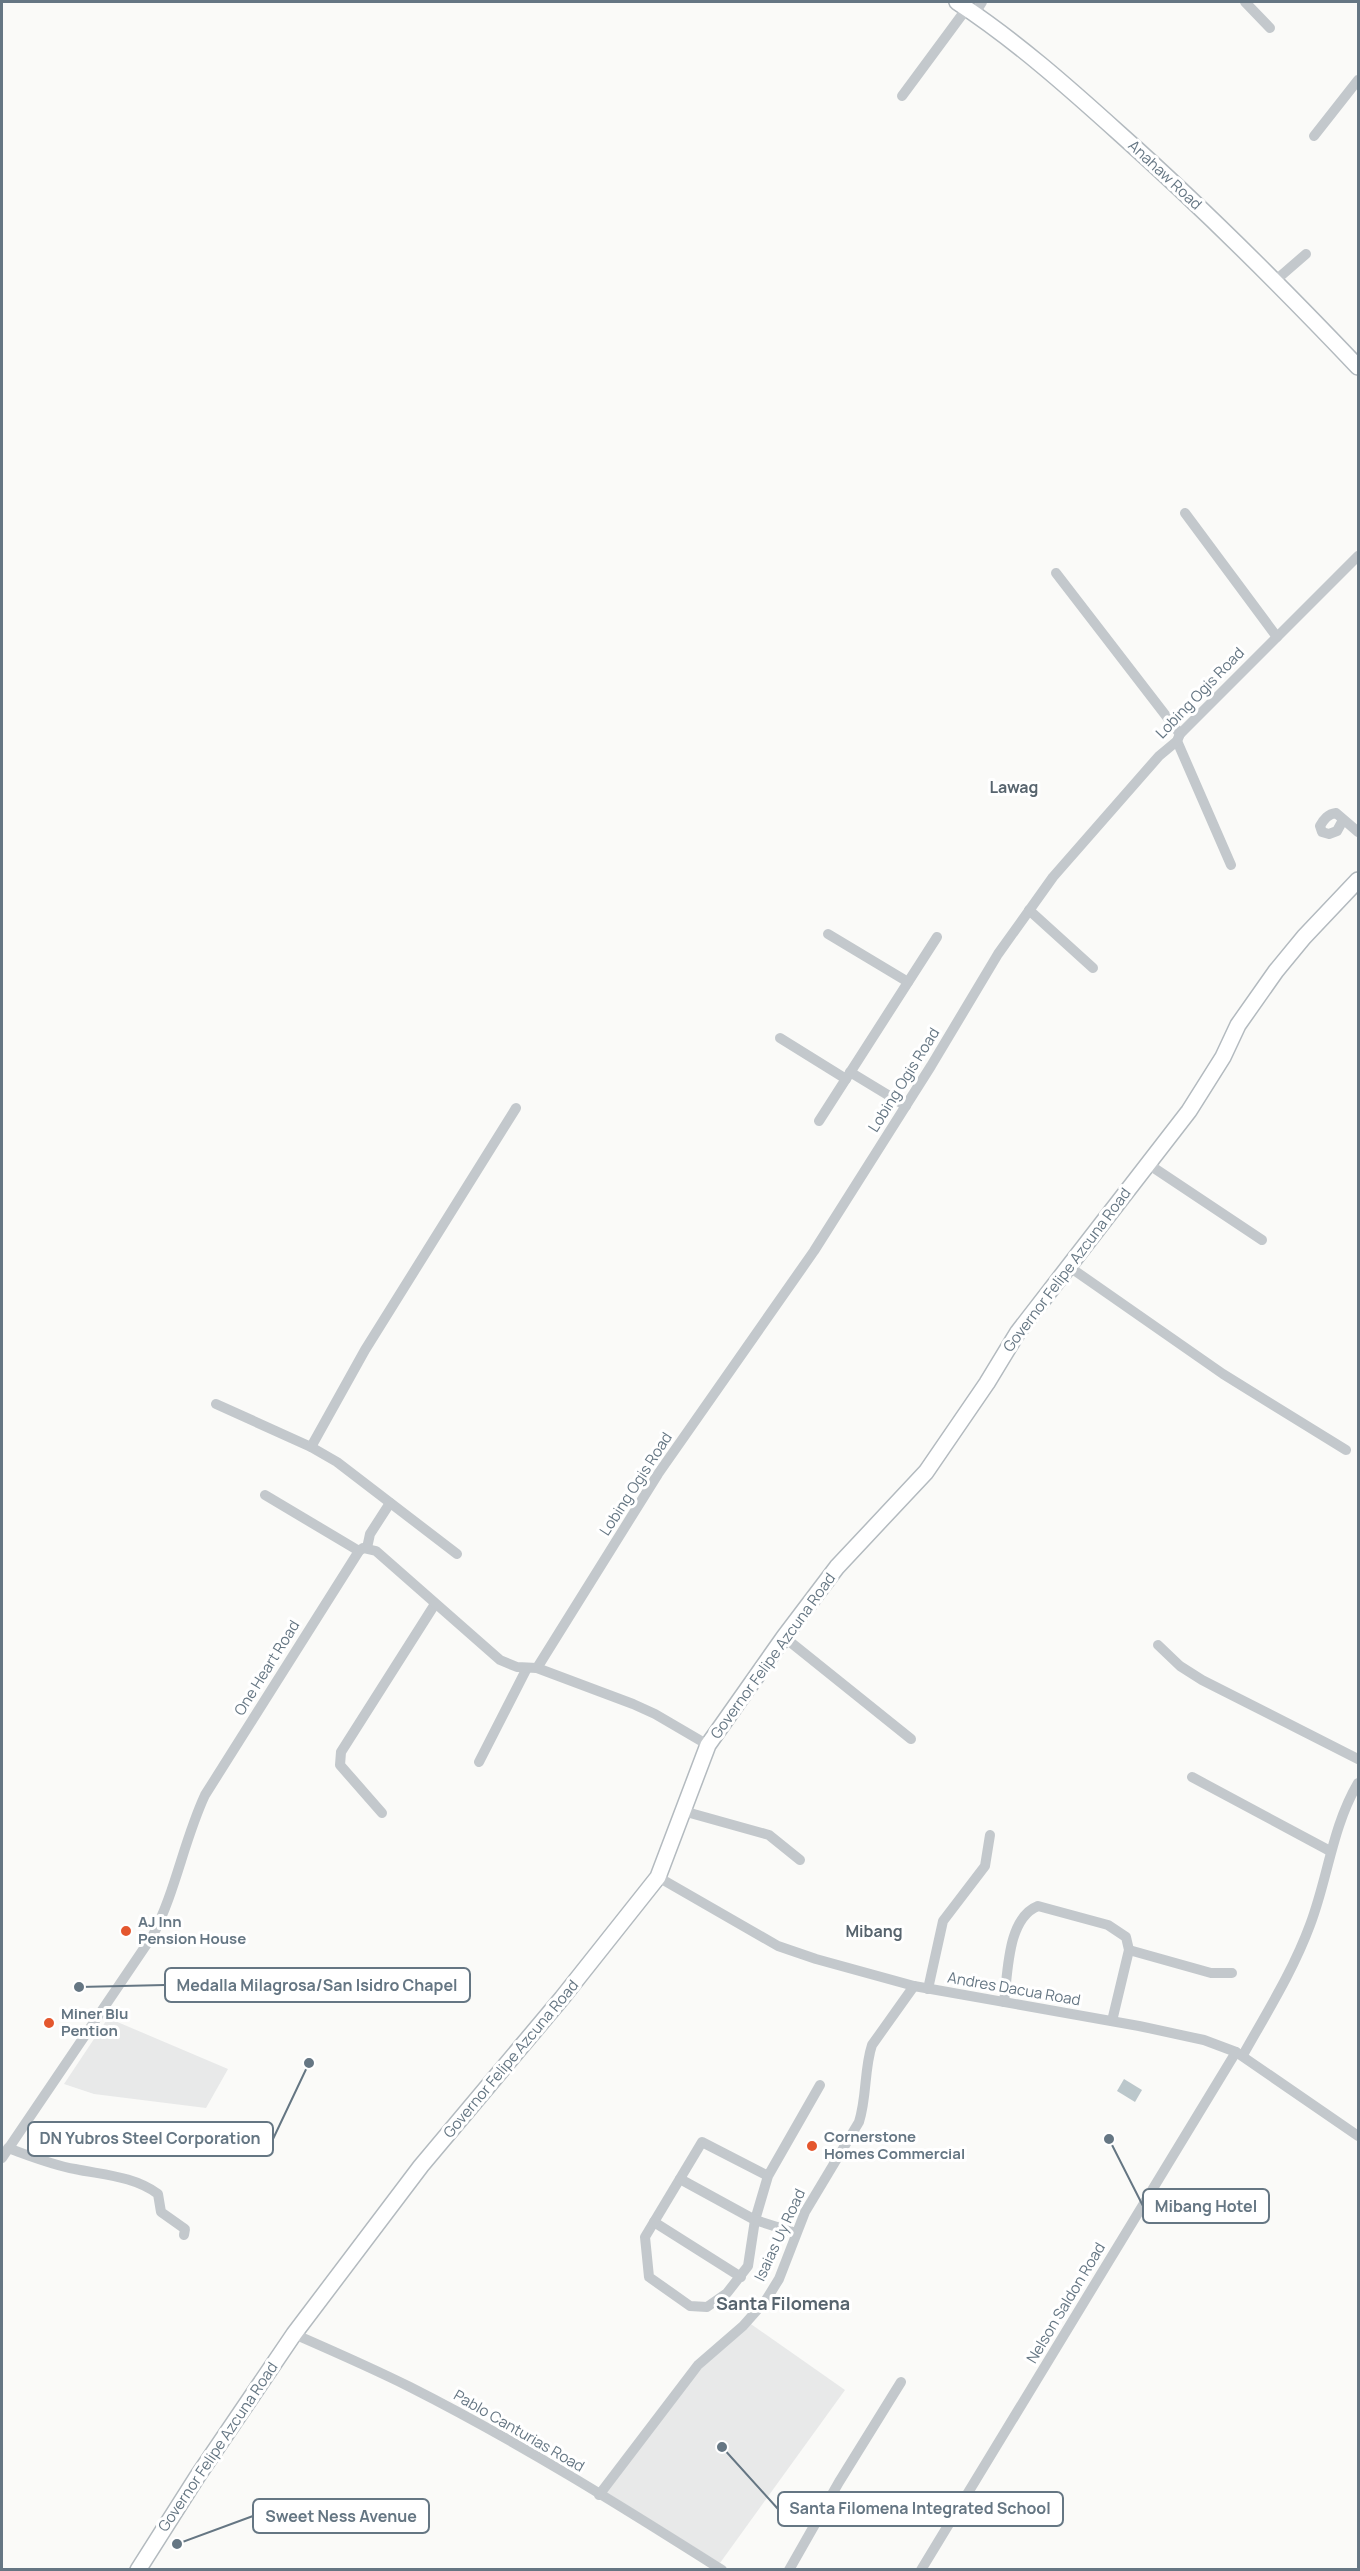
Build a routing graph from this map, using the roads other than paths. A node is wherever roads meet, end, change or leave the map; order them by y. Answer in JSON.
{"nodes":[{"id":1,"x":1245,"y":2,"type":"edge"},
{"id":2,"x":970,"y":6,"type":"edge"},
{"id":3,"x":1270,"y":28,"type":"dead end"},
{"id":4,"x":1359,"y":80,"type":"edge"},
{"id":5,"x":902,"y":96,"type":"dead end"},
{"id":6,"x":1314,"y":136,"type":"dead end"},
{"id":7,"x":1306,"y":254,"type":"dead end"},
{"id":8,"x":1276,"y":280,"type":"junction"},
{"id":9,"x":1359,"y":367,"type":"edge"},
{"id":10,"x":1185,"y":513,"type":"dead end"},
{"id":11,"x":1359,"y":556,"type":"edge"},
{"id":12,"x":1056,"y":573,"type":"dead end"},
{"id":13,"x":1276,"y":637,"type":"junction"},
{"id":14,"x":1179,"y":738,"type":"junction"},
{"id":15,"x":1343,"y":820,"type":"dead end"},
{"id":16,"x":1359,"y":832,"type":"edge"},
{"id":17,"x":1231,"y":865,"type":"dead end"},
{"id":18,"x":1359,"y":880,"type":"edge"},
{"id":19,"x":1029,"y":910,"type":"junction"},
{"id":20,"x":828,"y":934,"type":"dead end"},
{"id":21,"x":937,"y":937,"type":"dead end"},
{"id":22,"x":1094,"y":968,"type":"dead end"},
{"id":23,"x":908,"y":982,"type":"junction"},
{"id":24,"x":780,"y":1038,"type":"dead end"},
{"id":25,"x":848,"y":1075,"type":"junction"},
{"id":26,"x":906,"y":1106,"type":"junction"},
{"id":27,"x":516,"y":1108,"type":"dead end"},
{"id":28,"x":819,"y":1121,"type":"dead end"},
{"id":29,"x":1148,"y":1164,"type":"junction"},
{"id":30,"x":1262,"y":1240,"type":"dead end"},
{"id":31,"x":1068,"y":1266,"type":"junction"},
{"id":32,"x":216,"y":1404,"type":"dead end"},
{"id":33,"x":311,"y":1447,"type":"junction"},
{"id":34,"x":1346,"y":1450,"type":"dead end"},
{"id":35,"x":265,"y":1495,"type":"dead end"},
{"id":36,"x":390,"y":1503,"type":"junction"},
{"id":37,"x":363,"y":1549,"type":"junction"},
{"id":38,"x":457,"y":1554,"type":"dead end"},
{"id":39,"x":435,"y":1604,"type":"junction"},
{"id":40,"x":784,"y":1637,"type":"junction"},
{"id":41,"x":1158,"y":1645,"type":"dead end"},
{"id":42,"x":532,"y":1668,"type":"junction"},
{"id":43,"x":911,"y":1739,"type":"dead end"},
{"id":44,"x":708,"y":1745,"type":"junction"},
{"id":45,"x":1359,"y":1759,"type":"edge"},
{"id":46,"x":479,"y":1762,"type":"dead end"},
{"id":47,"x":1192,"y":1777,"type":"dead end"},
{"id":48,"x":1359,"y":1783,"type":"edge"},
{"id":49,"x":683,"y":1811,"type":"junction"},
{"id":50,"x":382,"y":1813,"type":"dead end"},
{"id":51,"x":990,"y":1835,"type":"dead end"},
{"id":52,"x":1330,"y":1851,"type":"junction"},
{"id":53,"x":800,"y":1860,"type":"dead end"},
{"id":54,"x":658,"y":1877,"type":"junction"},
{"id":55,"x":1130,"y":1950,"type":"junction"},
{"id":56,"x":1232,"y":1973,"type":"dead end"},
{"id":57,"x":914,"y":1986,"type":"junction"},
{"id":58,"x":928,"y":1989,"type":"junction"},
{"id":59,"x":1004,"y":2002,"type":"junction"},
{"id":60,"x":1112,"y":2021,"type":"junction"},
{"id":61,"x":1240,"y":2053,"type":"junction"},
{"id":62,"x":820,"y":2085,"type":"dead end"},
{"id":63,"x":1359,"y":2136,"type":"edge"},
{"id":64,"x":8,"y":2148,"type":"junction"},
{"id":65,"x":2,"y":2158,"type":"edge"},
{"id":66,"x":768,"y":2176,"type":"junction"},
{"id":67,"x":680,"y":2179,"type":"junction"},
{"id":68,"x":755,"y":2220,"type":"junction"},
{"id":69,"x":654,"y":2222,"type":"junction"},
{"id":70,"x":796,"y":2233,"type":"junction"},
{"id":71,"x":184,"y":2235,"type":"dead end"},
{"id":72,"x":741,"y":2277,"type":"junction"},
{"id":73,"x":294,"y":2334,"type":"junction"},
{"id":74,"x":901,"y":2382,"type":"dead end"},
{"id":75,"x":599,"y":2495,"type":"junction"},
{"id":76,"x":142,"y":2567,"type":"edge"},
{"id":77,"x":722,"y":2570,"type":"edge"},
{"id":78,"x":789,"y":2570,"type":"edge"},
{"id":79,"x":921,"y":2570,"type":"edge"}],
"edges":[{"from":1,"to":3,"type":"street"},
{"from":2,"to":5,"type":"street"},
{"from":2,"to":8,"type":"street","name":"Anahaw Road"},
{"from":4,"to":6,"type":"street"},
{"from":7,"to":8,"type":"street"},
{"from":8,"to":9,"type":"street","name":"Anahaw Road"},
{"from":10,"to":13,"type":"street"},
{"from":11,"to":13,"type":"street","name":"Lobing Ogis Road"},
{"from":12,"to":14,"type":"street"},
{"from":13,"to":14,"type":"street","name":"Lobing Ogis Road"},
{"from":14,"to":17,"type":"street"},
{"from":14,"to":19,"type":"street","name":"Lobing Ogis Road"},
{"from":15,"to":16,"type":"street"},
{"from":18,"to":29,"type":"street","name":"Governor Felipe Azcuna Road"},
{"from":19,"to":22,"type":"street"},
{"from":19,"to":26,"type":"street","name":"Lobing Ogis Road"},
{"from":20,"to":23,"type":"street"},
{"from":21,"to":23,"type":"street"},
{"from":23,"to":25,"type":"street"},
{"from":24,"to":25,"type":"street"},
{"from":25,"to":26,"type":"street"},
{"from":25,"to":28,"type":"street"},
{"from":26,"to":42,"type":"street","name":"Lobing Ogis Road"},
{"from":27,"to":33,"type":"street"},
{"from":29,"to":30,"type":"street"},
{"from":29,"to":31,"type":"street","name":"Governor Felipe Azcuna Road"},
{"from":31,"to":34,"type":"street"},
{"from":31,"to":40,"type":"street","name":"Governor Felipe Azcuna Road"},
{"from":32,"to":33,"type":"street"},
{"from":33,"to":36,"type":"street"},
{"from":35,"to":37,"type":"street"},
{"from":36,"to":37,"type":"street","name":"One Heart Road"},
{"from":36,"to":38,"type":"street"},
{"from":37,"to":39,"type":"street"},
{"from":37,"to":64,"type":"street","name":"One Heart Road"},
{"from":39,"to":42,"type":"street"},
{"from":39,"to":50,"type":"street"},
{"from":40,"to":43,"type":"street"},
{"from":40,"to":44,"type":"street","name":"Governor Felipe Azcuna Road"},
{"from":41,"to":45,"type":"street"},
{"from":42,"to":44,"type":"street"},
{"from":42,"to":46,"type":"street","name":"Lobing Ogis Road"},
{"from":44,"to":49,"type":"street","name":"Governor Felipe Azcuna Road"},
{"from":47,"to":52,"type":"street"},
{"from":48,"to":52,"type":"street","name":"Nelson Saldon Road"},
{"from":49,"to":53,"type":"street"},
{"from":49,"to":54,"type":"street","name":"Governor Felipe Azcuna Road"},
{"from":51,"to":58,"type":"street"},
{"from":52,"to":61,"type":"street","name":"Nelson Saldon Road"},
{"from":54,"to":57,"type":"street","name":"Andres Dacua Road"},
{"from":54,"to":73,"type":"street","name":"Governor Felipe Azcuna Road"},
{"from":55,"to":56,"type":"street"},
{"from":55,"to":59,"type":"street"},
{"from":55,"to":60,"type":"street"},
{"from":57,"to":58,"type":"street","name":"Andres Dacua Road"},
{"from":57,"to":70,"type":"street","name":"Isaias Uy Road"},
{"from":58,"to":59,"type":"street","name":"Andres Dacua Road"},
{"from":59,"to":60,"type":"street","name":"Andres Dacua Road"},
{"from":60,"to":61,"type":"street","name":"Andres Dacua Road"},
{"from":61,"to":63,"type":"street","name":"Andres Dacua Road"},
{"from":61,"to":79,"type":"street","name":"Nelson Saldon Road"},
{"from":62,"to":66,"type":"street"},
{"from":64,"to":65,"type":"street","name":"One Heart Road"},
{"from":64,"to":71,"type":"street"},
{"from":66,"to":67,"type":"street"},
{"from":66,"to":68,"type":"street"},
{"from":67,"to":68,"type":"street"},
{"from":67,"to":69,"type":"street"},
{"from":68,"to":70,"type":"street"},
{"from":68,"to":72,"type":"street"},
{"from":69,"to":72,"type":"street"},
{"from":69,"to":72,"type":"street"},
{"from":70,"to":75,"type":"street","name":"Isaias Uy Road"},
{"from":73,"to":75,"type":"street","name":"Pablo Canturias Road"},
{"from":73,"to":76,"type":"street","name":"Governor Felipe Azcuna Road"},
{"from":74,"to":78,"type":"street"},
{"from":75,"to":77,"type":"street","name":"Pablo Canturias Road"}]}
